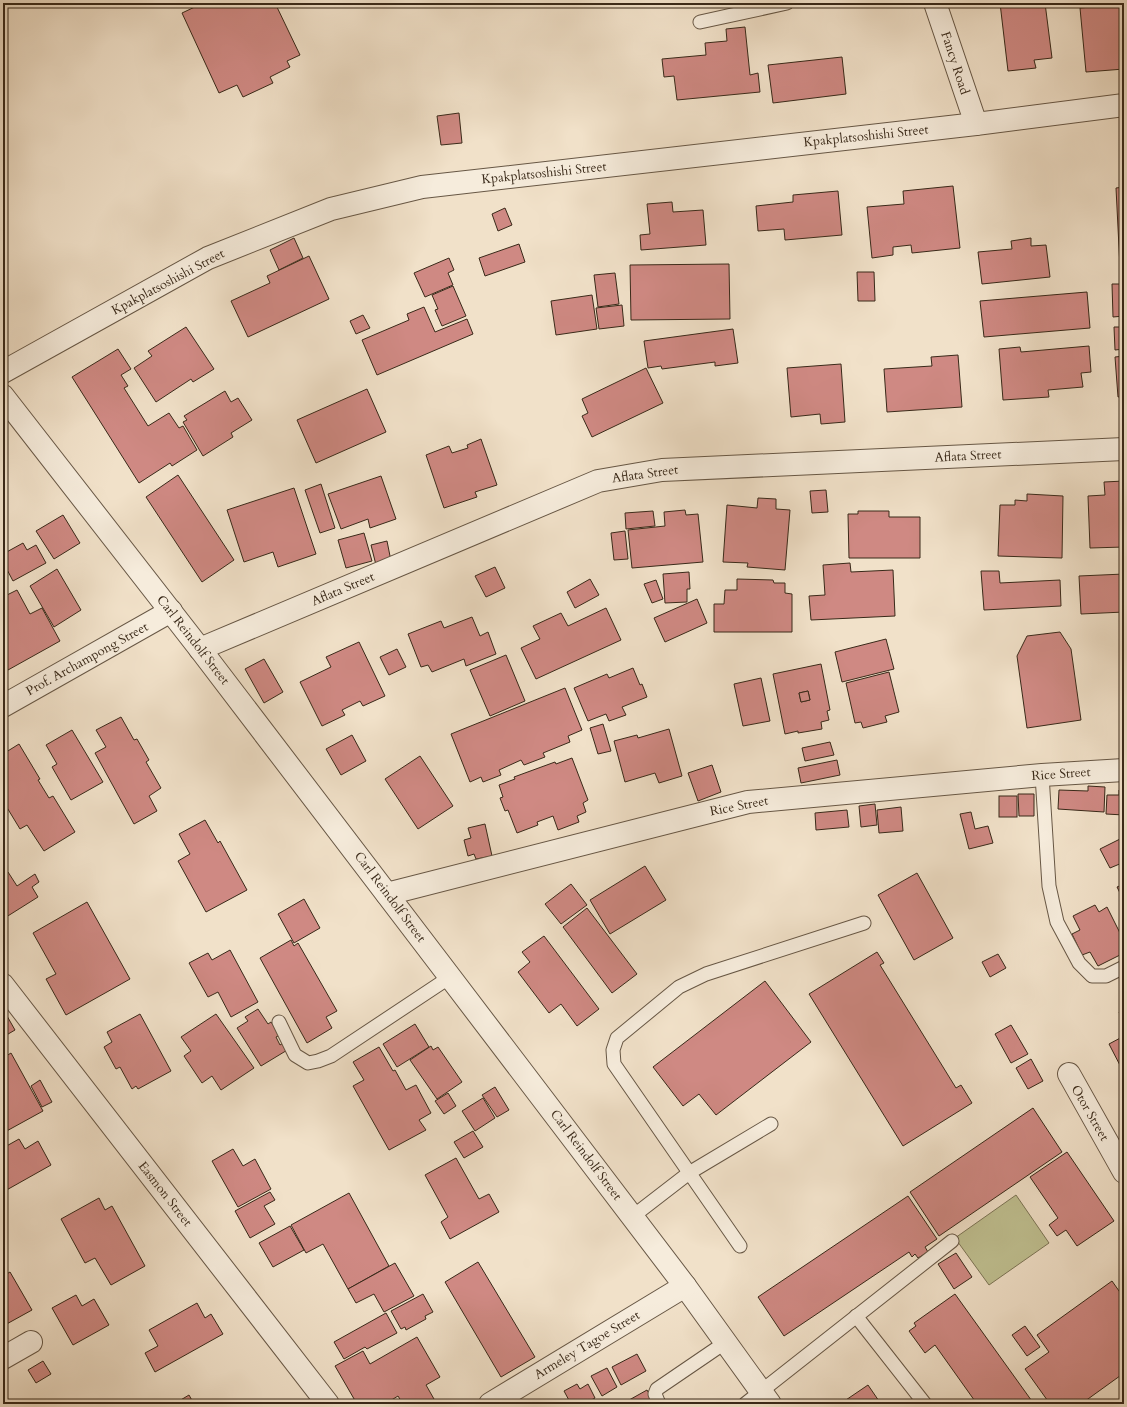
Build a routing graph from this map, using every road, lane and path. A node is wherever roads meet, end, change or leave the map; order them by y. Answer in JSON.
{"nodes":[{"id":1,"x":787,"y":3,"type":"edge"},
{"id":2,"x":935,"y":3,"type":"edge"},
{"id":3,"x":700,"y":22,"type":"dead end"},
{"id":4,"x":1124,"y":105,"type":"edge"},
{"id":5,"x":976,"y":124,"type":"junction"},
{"id":6,"x":3,"y":372,"type":"edge"},
{"id":7,"x":3,"y":396,"type":"edge"},
{"id":8,"x":1124,"y":449,"type":"edge"},
{"id":9,"x":171,"y":611,"type":"junction"},
{"id":10,"x":200,"y":649,"type":"junction"},
{"id":11,"x":3,"y":706,"type":"edge"},
{"id":12,"x":1124,"y":770,"type":"edge"},
{"id":13,"x":1042,"y":776,"type":"junction"},
{"id":14,"x":387,"y":894,"type":"junction"},
{"id":15,"x":864,"y":923,"type":"dead end"},
{"id":16,"x":1124,"y":967,"type":"edge"},
{"id":17,"x":450,"y":977,"type":"junction"},
{"id":18,"x":3,"y":985,"type":"edge"},
{"id":19,"x":279,"y":1022,"type":"dead end"},
{"id":20,"x":1069,"y":1074,"type":"dead end"},
{"id":21,"x":771,"y":1124,"type":"dead end"},
{"id":22,"x":1124,"y":1172,"type":"edge"},
{"id":23,"x":689,"y":1173,"type":"junction"},
{"id":24,"x":632,"y":1217,"type":"junction"},
{"id":25,"x":952,"y":1241,"type":"dead end"},
{"id":26,"x":740,"y":1246,"type":"dead end"},
{"id":27,"x":685,"y":1286,"type":"junction"},
{"id":28,"x":856,"y":1316,"type":"junction"},
{"id":29,"x":31,"y":1342,"type":"dead end"},
{"id":30,"x":726,"y":1342,"type":"junction"},
{"id":31,"x":3,"y":1358,"type":"edge"},
{"id":32,"x":758,"y":1400,"type":"edge"},
{"id":33,"x":328,"y":1404,"type":"edge"},
{"id":34,"x":490,"y":1404,"type":"edge"},
{"id":35,"x":659,"y":1404,"type":"edge"},
{"id":36,"x":925,"y":1404,"type":"edge"}],
"edges":[{"from":1,"to":3,"type":"lane"},
{"from":2,"to":5,"type":"street","name":"Fancy Road"},
{"from":4,"to":5,"type":"street","name":"Kpakplatsoshishi Street"},
{"from":5,"to":6,"type":"street","name":"Kpakplatsoshishi Street"},
{"from":7,"to":9,"type":"street","name":"Carl Reindolf Street"},
{"from":8,"to":10,"type":"street","name":"Aflata Street"},
{"from":9,"to":10,"type":"street","name":"Carl Reindolf Street"},
{"from":9,"to":11,"type":"street","name":"Prof. Archampong Street"},
{"from":10,"to":14,"type":"street","name":"Carl Reindolf Street"},
{"from":12,"to":13,"type":"street","name":"Rice Street"},
{"from":13,"to":14,"type":"street","name":"Rice Street"},
{"from":13,"to":16,"type":"lane"},
{"from":14,"to":17,"type":"street","name":"Carl Reindolf Street"},
{"from":15,"to":23,"type":"lane"},
{"from":17,"to":19,"type":"lane"},
{"from":17,"to":24,"type":"street","name":"Carl Reindolf Street"},
{"from":18,"to":33,"type":"street","name":"Easmon Street"},
{"from":20,"to":22,"type":"street","name":"Otor Street"},
{"from":21,"to":23,"type":"lane"},
{"from":23,"to":24,"type":"lane"},
{"from":23,"to":26,"type":"lane"},
{"from":24,"to":27,"type":"street","name":"Carl Reindolf Street"},
{"from":25,"to":28,"type":"lane"},
{"from":27,"to":30,"type":"street","name":"Carl Reindolf Street"},
{"from":27,"to":34,"type":"street","name":"Armeley Tagoe Street"},
{"from":28,"to":32,"type":"lane"},
{"from":28,"to":36,"type":"lane"},
{"from":29,"to":31,"type":"street"},
{"from":30,"to":32,"type":"street","name":"Carl Reindolf Street"},
{"from":30,"to":35,"type":"lane"}]}
